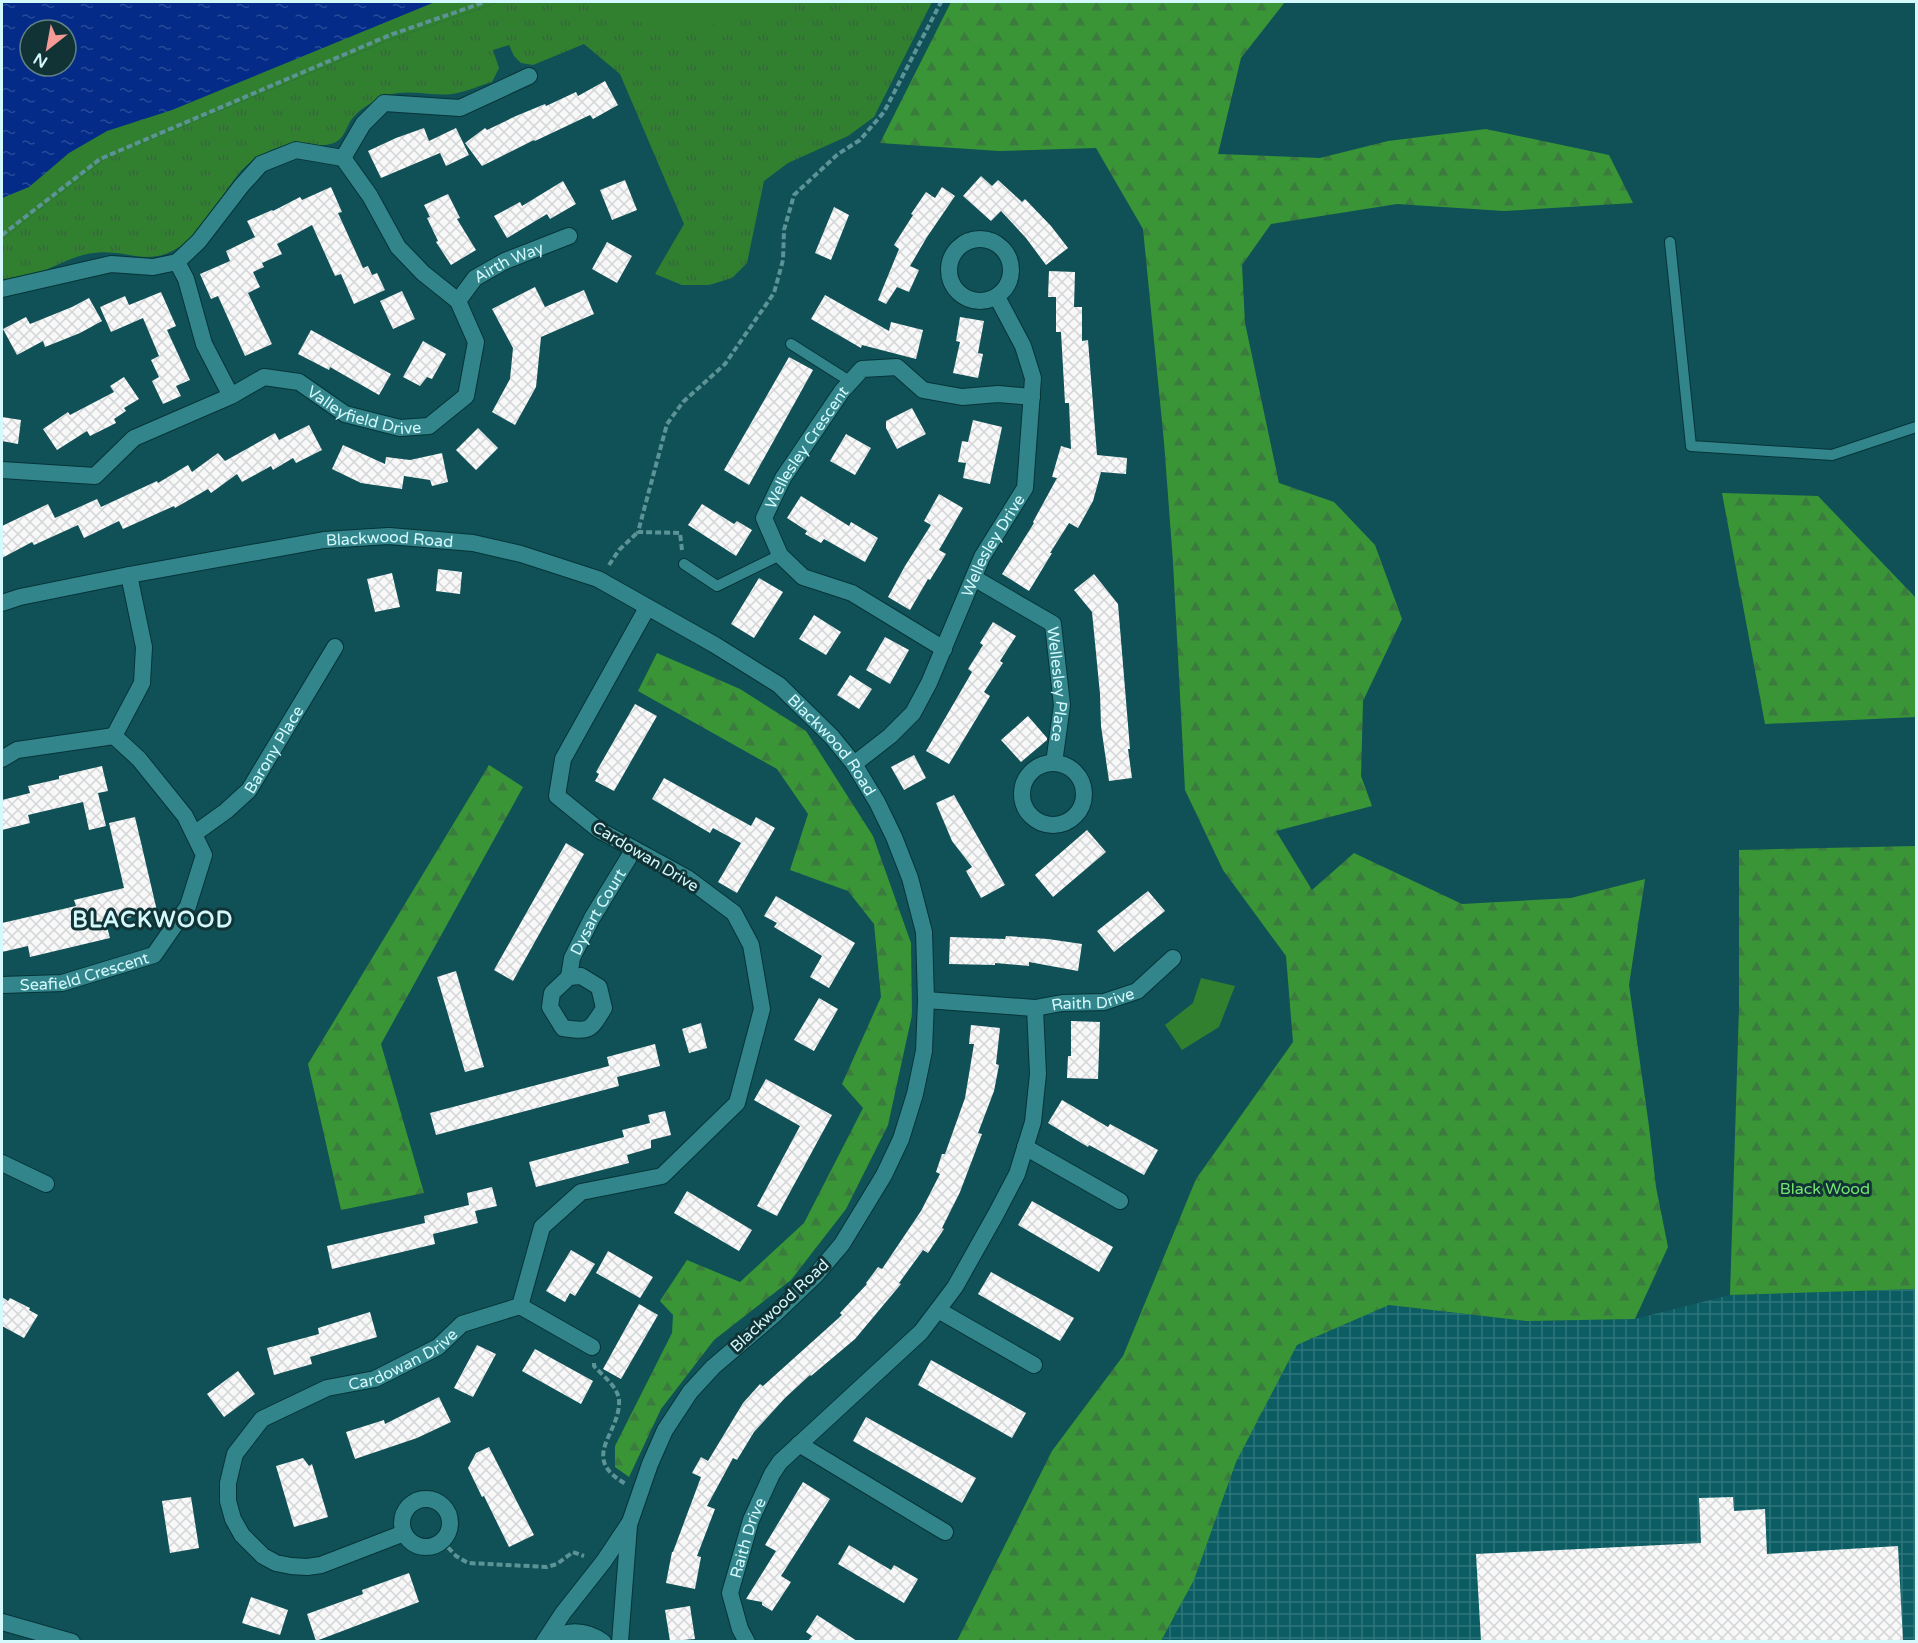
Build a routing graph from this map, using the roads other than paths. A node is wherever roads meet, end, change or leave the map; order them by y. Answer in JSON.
{"nodes":[{"id":1,"x":529,"y":76,"type":"dead end"},
{"id":2,"x":343,"y":158,"type":"junction"},
{"id":3,"x":569,"y":236,"type":"dead end"},
{"id":4,"x":1670,"y":242,"type":"dead end"},
{"id":5,"x":177,"y":262,"type":"junction"},
{"id":6,"x":2,"y":290,"type":"edge"},
{"id":7,"x":997,"y":297,"type":"dead end"},
{"id":8,"x":458,"y":301,"type":"junction"},
{"id":9,"x":791,"y":344,"type":"dead end"},
{"id":10,"x":851,"y":382,"type":"junction"},
{"id":11,"x":231,"y":396,"type":"junction"},
{"id":12,"x":1032,"y":397,"type":"junction"},
{"id":13,"x":1917,"y":427,"type":"edge"},
{"id":14,"x":2,"y":470,"type":"edge"},
{"id":15,"x":780,"y":555,"type":"junction"},
{"id":16,"x":684,"y":564,"type":"road end"},
{"id":17,"x":129,"y":575,"type":"junction"},
{"id":18,"x":974,"y":578,"type":"junction"},
{"id":19,"x":2,"y":603,"type":"edge"},
{"id":20,"x":647,"y":608,"type":"junction"},
{"id":21,"x":335,"y":647,"type":"dead end"},
{"id":22,"x":944,"y":649,"type":"junction"},
{"id":23,"x":114,"y":736,"type":"junction"},
{"id":24,"x":2,"y":759,"type":"edge"},
{"id":25,"x":1054,"y":762,"type":"dead end"},
{"id":26,"x":854,"y":764,"type":"junction"},
{"id":27,"x":194,"y":834,"type":"junction"},
{"id":28,"x":634,"y":849,"type":"junction"},
{"id":29,"x":1173,"y":957,"type":"dead end"},
{"id":30,"x":569,"y":977,"type":"dead end"},
{"id":31,"x":2,"y":985,"type":"edge"},
{"id":32,"x":926,"y":1000,"type":"junction"},
{"id":33,"x":1035,"y":1008,"type":"junction"},
{"id":34,"x":1025,"y":1147,"type":"junction"},
{"id":35,"x":2,"y":1163,"type":"edge"},
{"id":36,"x":46,"y":1184,"type":"dead end"},
{"id":37,"x":1120,"y":1202,"type":"dead end"},
{"id":38,"x":520,"y":1306,"type":"junction"},
{"id":39,"x":938,"y":1310,"type":"junction"},
{"id":40,"x":592,"y":1347,"type":"road end"},
{"id":41,"x":1034,"y":1365,"type":"dead end"},
{"id":42,"x":799,"y":1444,"type":"junction"},
{"id":43,"x":630,"y":1522,"type":"junction"},
{"id":44,"x":945,"y":1532,"type":"dead end"},
{"id":45,"x":404,"y":1533,"type":"junction"},
{"id":46,"x":2,"y":1622,"type":"edge"},
{"id":47,"x":72,"y":1641,"type":"edge"},
{"id":48,"x":545,"y":1641,"type":"edge"},
{"id":49,"x":603,"y":1641,"type":"edge"},
{"id":50,"x":620,"y":1641,"type":"edge"},
{"id":51,"x":747,"y":1641,"type":"edge"}],
"edges":[{"from":1,"to":2,"type":"street"},
{"from":2,"to":5,"type":"street"},
{"from":2,"to":8,"type":"street","name":"Valleyfield Drive"},
{"from":3,"to":8,"type":"street","name":"Airth Way"},
{"from":4,"to":13,"type":"lane"},
{"from":5,"to":6,"type":"street"},
{"from":5,"to":11,"type":"street"},
{"from":7,"to":12,"type":"street","name":"Wellesley Drive"},
{"from":8,"to":11,"type":"street","name":"Valleyfield Drive"},
{"from":9,"to":10,"type":"lane"},
{"from":10,"to":12,"type":"street","name":"Wellesley Crescent"},
{"from":10,"to":15,"type":"street","name":"Wellesley Crescent"},
{"from":11,"to":14,"type":"street","name":"Valleyfield Drive"},
{"from":12,"to":18,"type":"street","name":"Wellesley Drive"},
{"from":15,"to":16,"type":"lane"},
{"from":15,"to":22,"type":"street","name":"Wellesley Crescent"},
{"from":17,"to":19,"type":"street","name":"Blackwood Road"},
{"from":17,"to":20,"type":"street","name":"Blackwood Road"},
{"from":17,"to":23,"type":"street"},
{"from":18,"to":22,"type":"street","name":"Wellesley Drive"},
{"from":18,"to":25,"type":"street","name":"Wellesley Place"},
{"from":20,"to":26,"type":"street","name":"Blackwood Road"},
{"from":20,"to":28,"type":"street","name":"Cardowan Drive"},
{"from":21,"to":27,"type":"street","name":"Barony Place"},
{"from":22,"to":26,"type":"street","name":"Wellesley Drive"},
{"from":23,"to":24,"type":"street"},
{"from":23,"to":27,"type":"street","name":"Seafield Crescent"},
{"from":26,"to":32,"type":"street","name":"Blackwood Road"},
{"from":27,"to":31,"type":"street","name":"Seafield Crescent"},
{"from":28,"to":30,"type":"street","name":"Dysart Court"},
{"from":28,"to":38,"type":"street","name":"Cardowan Drive"},
{"from":29,"to":33,"type":"street","name":"Raith Drive"},
{"from":32,"to":33,"type":"street","name":"Raith Drive"},
{"from":32,"to":43,"type":"street","name":"Blackwood Road"},
{"from":33,"to":34,"type":"street","name":"Raith Drive"},
{"from":34,"to":37,"type":"street"},
{"from":34,"to":39,"type":"street","name":"Raith Drive"},
{"from":35,"to":36,"type":"street"},
{"from":38,"to":40,"type":"street"},
{"from":38,"to":45,"type":"street","name":"Cardowan Drive"},
{"from":39,"to":41,"type":"street"},
{"from":39,"to":42,"type":"street","name":"Raith Drive"},
{"from":42,"to":44,"type":"street"},
{"from":42,"to":51,"type":"street","name":"Raith Drive"},
{"from":43,"to":48,"type":"street","name":"Blackwood Road"},
{"from":43,"to":50,"type":"street","name":"Blackwood Road"},
{"from":45,"to":45,"type":"street"},
{"from":46,"to":47,"type":"street"},
{"from":48,"to":49,"type":"street"}]}
